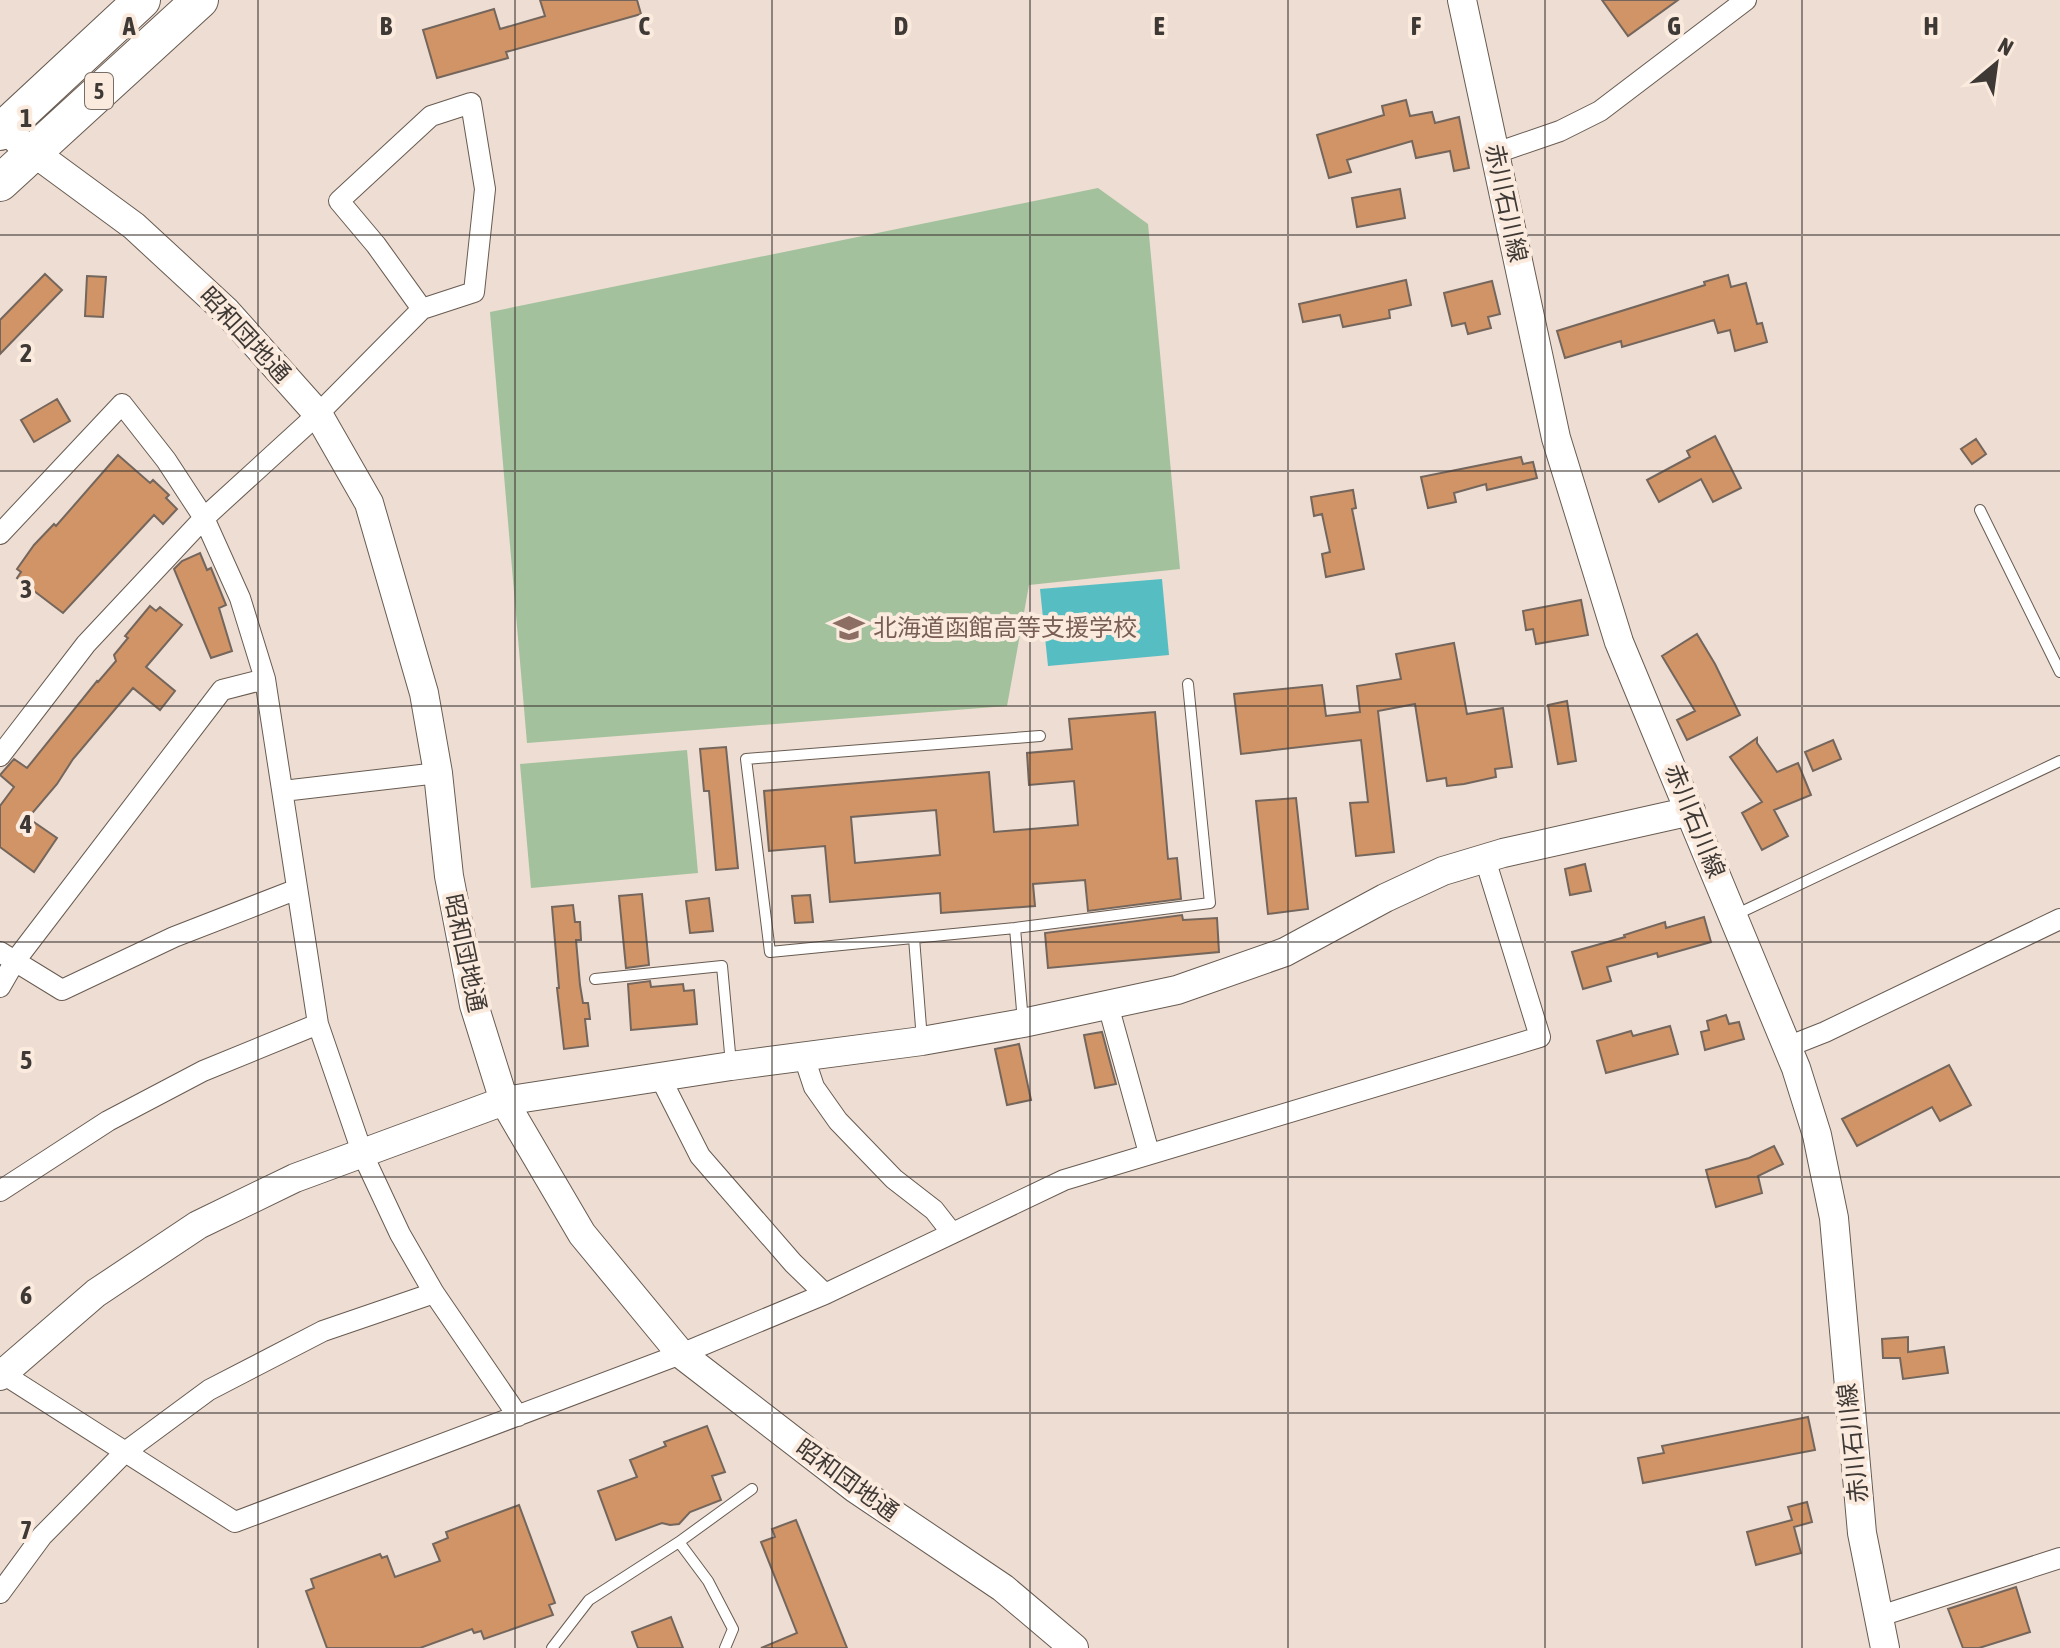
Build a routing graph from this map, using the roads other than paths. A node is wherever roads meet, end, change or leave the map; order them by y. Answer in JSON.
{"nodes":[{"id":1,"x":200,"y":0,"type":"edge"},
{"id":2,"x":1462,"y":0,"type":"edge"},
{"id":3,"x":1746,"y":0,"type":"edge"},
{"id":4,"x":130,"y":6,"type":"edge"},
{"id":5,"x":1,"y":130,"type":"edge"},
{"id":6,"x":32,"y":151,"type":"junction"},
{"id":7,"x":1496,"y":153,"type":"junction"},
{"id":8,"x":0,"y":183,"type":"edge"},
{"id":9,"x":422,"y":309,"type":"junction"},
{"id":10,"x":318,"y":414,"type":"junction"},
{"id":11,"x":1980,"y":510,"type":"dead end"},
{"id":12,"x":204,"y":518,"type":"junction"},
{"id":13,"x":0,"y":534,"type":"edge"},
{"id":14,"x":2060,"y":672,"type":"edge"},
{"id":15,"x":265,"y":679,"type":"junction"},
{"id":16,"x":1188,"y":684,"type":"dead end"},
{"id":17,"x":1040,"y":736,"type":"dead end"},
{"id":18,"x":0,"y":756,"type":"edge"},
{"id":19,"x":2060,"y":761,"type":"edge"},
{"id":20,"x":438,"y":773,"type":"junction"},
{"id":21,"x":283,"y":791,"type":"junction"},
{"id":22,"x":1691,"y":811,"type":"junction"},
{"id":23,"x":1485,"y":859,"type":"junction"},
{"id":24,"x":295,"y":890,"type":"junction"},
{"id":25,"x":1734,"y":916,"type":"junction"},
{"id":26,"x":2060,"y":919,"type":"edge"},
{"id":27,"x":1015,"y":928,"type":"junction"},
{"id":28,"x":914,"y":938,"type":"junction"},
{"id":29,"x":8,"y":956,"type":"edge"},
{"id":30,"x":595,"y":979,"type":"dead end"},
{"id":31,"x":0,"y":987,"type":"edge"},
{"id":32,"x":1108,"y":1005,"type":"junction"},
{"id":33,"x":1023,"y":1023,"type":"junction"},
{"id":34,"x":318,"y":1024,"type":"junction"},
{"id":35,"x":922,"y":1041,"type":"junction"},
{"id":36,"x":1787,"y":1047,"type":"junction"},
{"id":37,"x":804,"y":1057,"type":"junction"},
{"id":38,"x":731,"y":1066,"type":"junction"},
{"id":39,"x":660,"y":1077,"type":"junction"},
{"id":40,"x":504,"y":1101,"type":"junction"},
{"id":41,"x":1149,"y":1153,"type":"junction"},
{"id":42,"x":363,"y":1155,"type":"junction"},
{"id":43,"x":0,"y":1191,"type":"edge"},
{"id":44,"x":952,"y":1233,"type":"junction"},
{"id":45,"x":434,"y":1293,"type":"junction"},
{"id":46,"x":825,"y":1294,"type":"junction"},
{"id":47,"x":681,"y":1354,"type":"junction"},
{"id":48,"x":1,"y":1374,"type":"edge"},
{"id":49,"x":518,"y":1416,"type":"junction"},
{"id":50,"x":125,"y":1452,"type":"junction"},
{"id":51,"x":752,"y":1489,"type":"dead end"},
{"id":52,"x":679,"y":1542,"type":"junction"},
{"id":53,"x":2060,"y":1558,"type":"edge"},
{"id":54,"x":0,"y":1593,"type":"edge"},
{"id":55,"x":1877,"y":1617,"type":"junction"},
{"id":56,"x":552,"y":1648,"type":"edge"},
{"id":57,"x":725,"y":1648,"type":"edge"},
{"id":58,"x":1074,"y":1648,"type":"edge"},
{"id":59,"x":1885,"y":1648,"type":"edge"}],
"edges":[{"from":1,"to":6,"type":"highway","number":"5"},
{"from":2,"to":7,"type":"street","name":"赤川石川線"},
{"from":3,"to":7,"type":"street"},
{"from":4,"to":5,"type":"highway","number":"5"},
{"from":5,"to":6,"type":"street","name":"昭和団地通"},
{"from":6,"to":8,"type":"highway","number":"5"},
{"from":6,"to":10,"type":"street","name":"昭和団地通"},
{"from":7,"to":22,"type":"street","name":"赤川石川線"},
{"from":9,"to":9,"type":"street"},
{"from":9,"to":10,"type":"street"},
{"from":10,"to":12,"type":"street"},
{"from":10,"to":20,"type":"street","name":"昭和団地通"},
{"from":11,"to":14,"type":"lane"},
{"from":12,"to":13,"type":"street"},
{"from":12,"to":15,"type":"street"},
{"from":12,"to":18,"type":"street"},
{"from":15,"to":21,"type":"street"},
{"from":15,"to":29,"type":"street"},
{"from":16,"to":27,"type":"lane"},
{"from":17,"to":28,"type":"lane"},
{"from":19,"to":25,"type":"lane"},
{"from":20,"to":21,"type":"street"},
{"from":20,"to":40,"type":"street","name":"昭和団地通"},
{"from":21,"to":24,"type":"street"},
{"from":22,"to":23,"type":"street"},
{"from":22,"to":25,"type":"street","name":"赤川石川線"},
{"from":23,"to":32,"type":"street"},
{"from":23,"to":41,"type":"street"},
{"from":24,"to":29,"type":"street"},
{"from":24,"to":34,"type":"street"},
{"from":25,"to":36,"type":"street","name":"赤川石川線"},
{"from":26,"to":36,"type":"street"},
{"from":27,"to":28,"type":"lane"},
{"from":27,"to":33,"type":"lane"},
{"from":28,"to":35,"type":"lane"},
{"from":29,"to":31,"type":"street"},
{"from":30,"to":38,"type":"lane"},
{"from":32,"to":33,"type":"street"},
{"from":32,"to":41,"type":"street"},
{"from":33,"to":35,"type":"street"},
{"from":34,"to":42,"type":"street"},
{"from":34,"to":43,"type":"street"},
{"from":35,"to":37,"type":"street"},
{"from":36,"to":55,"type":"street","name":"赤川石川線"},
{"from":37,"to":38,"type":"street"},
{"from":37,"to":44,"type":"street"},
{"from":38,"to":39,"type":"street"},
{"from":39,"to":40,"type":"street"},
{"from":39,"to":46,"type":"street"},
{"from":40,"to":42,"type":"street"},
{"from":40,"to":47,"type":"street","name":"昭和団地通"},
{"from":41,"to":44,"type":"street"},
{"from":42,"to":45,"type":"street"},
{"from":42,"to":48,"type":"street"},
{"from":44,"to":46,"type":"street"},
{"from":45,"to":49,"type":"street"},
{"from":45,"to":50,"type":"street"},
{"from":46,"to":47,"type":"street"},
{"from":47,"to":49,"type":"street"},
{"from":47,"to":58,"type":"street","name":"昭和団地通"},
{"from":48,"to":50,"type":"street"},
{"from":49,"to":50,"type":"street"},
{"from":50,"to":54,"type":"street"},
{"from":51,"to":52,"type":"lane"},
{"from":52,"to":56,"type":"lane"},
{"from":52,"to":57,"type":"lane"},
{"from":53,"to":55,"type":"street"},
{"from":55,"to":59,"type":"street","name":"赤川石川線"}]}
